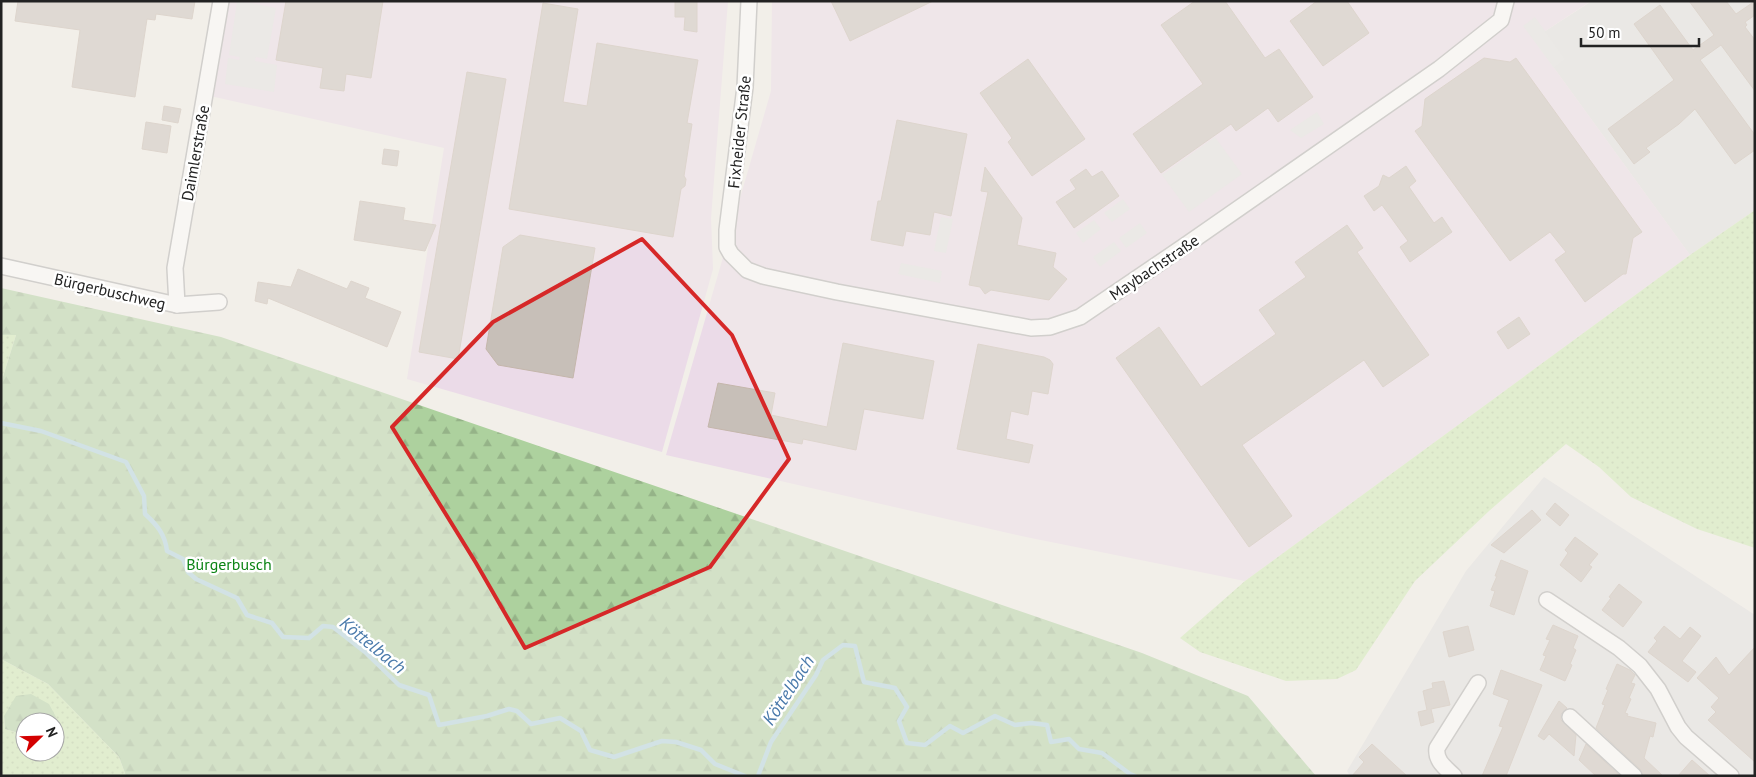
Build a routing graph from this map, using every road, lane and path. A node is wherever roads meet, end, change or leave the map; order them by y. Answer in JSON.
{"nodes":[{"id":1,"x":221,"y":1,"type":"edge"},
{"id":2,"x":749,"y":1,"type":"edge"},
{"id":3,"x":1506,"y":1,"type":"edge"},
{"id":4,"x":736,"y":260,"type":"joint"},
{"id":5,"x":1,"y":266,"type":"edge"},
{"id":6,"x":219,"y":302,"type":"dead end"},
{"id":7,"x":177,"y":306,"type":"junction"},
{"id":8,"x":1548,"y":600,"type":"dead end"},
{"id":9,"x":1478,"y":683,"type":"dead end"},
{"id":10,"x":1570,"y":717,"type":"dead end"},
{"id":11,"x":1454,"y":776,"type":"edge"},
{"id":12,"x":1634,"y":776,"type":"edge"},
{"id":13,"x":1731,"y":776,"type":"edge"}],
"edges":[{"from":1,"to":7,"type":"street","name":"Daimlerstraße"},
{"from":2,"to":4,"type":"street","name":"Fixheider Straße"},
{"from":3,"to":4,"type":"street","name":"Maybachstraße"},
{"from":5,"to":7,"type":"street","name":"Bürgerbuschweg"},
{"from":6,"to":7,"type":"street","name":"Bürgerbuschweg"},
{"from":8,"to":13,"type":"street"},
{"from":9,"to":11,"type":"street"},
{"from":10,"to":12,"type":"street"}]}
